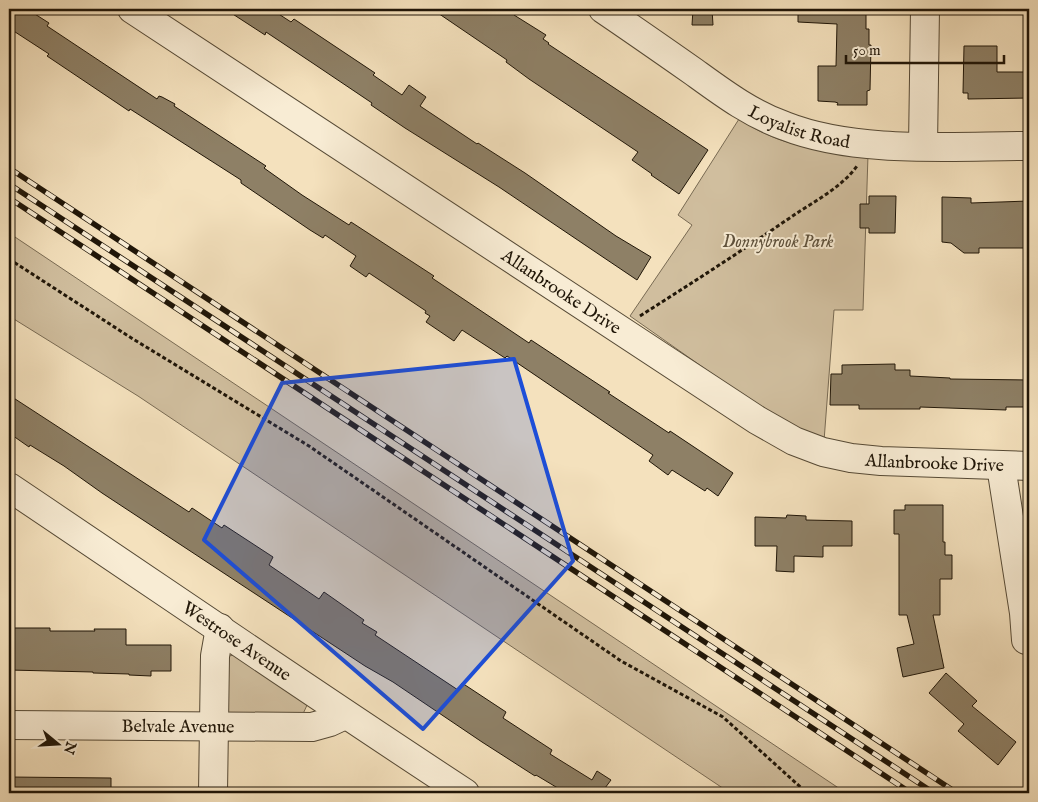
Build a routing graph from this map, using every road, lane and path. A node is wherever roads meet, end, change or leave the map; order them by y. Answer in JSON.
{"nodes":[{"id":1,"x":132,"y":9,"type":"edge"},
{"id":2,"x":604,"y":9,"type":"edge"},
{"id":3,"x":925,"y":9,"type":"edge"},
{"id":4,"x":871,"y":145,"type":"junction"},
{"id":5,"x":923,"y":146,"type":"junction"},
{"id":6,"x":1029,"y":146,"type":"edge"},
{"id":7,"x":9,"y":259,"type":"edge"},
{"id":8,"x":620,"y":329,"type":"junction"},
{"id":9,"x":1001,"y":466,"type":"junction"},
{"id":10,"x":1029,"y":466,"type":"edge"},
{"id":11,"x":9,"y":488,"type":"edge"},
{"id":12,"x":220,"y":628,"type":"junction"},
{"id":13,"x":1026,"y":640,"type":"dead end"},
{"id":14,"x":345,"y":714,"type":"junction"},
{"id":15,"x":9,"y":725,"type":"edge"},
{"id":16,"x":213,"y":727,"type":"junction"},
{"id":17,"x":213,"y":793,"type":"edge"},
{"id":18,"x":465,"y":793,"type":"edge"},
{"id":19,"x":807,"y":793,"type":"edge"}],
"edges":[{"from":1,"to":8,"type":"street","name":"Allanbrooke Drive"},
{"from":2,"to":4,"type":"street","name":"Loyalist Road"},
{"from":3,"to":5,"type":"street"},
{"from":4,"to":5,"type":"street","name":"Loyalist Road"},
{"from":4,"to":8,"type":"path"},
{"from":5,"to":6,"type":"street","name":"Loyalist Road"},
{"from":7,"to":19,"type":"path"},
{"from":8,"to":9,"type":"street","name":"Allanbrooke Drive"},
{"from":9,"to":10,"type":"street","name":"Allanbrooke Drive"},
{"from":9,"to":13,"type":"street"},
{"from":11,"to":12,"type":"street","name":"Westrose Avenue"},
{"from":12,"to":14,"type":"street","name":"Westrose Avenue"},
{"from":12,"to":16,"type":"street"},
{"from":14,"to":16,"type":"street","name":"Belvale Avenue"},
{"from":14,"to":18,"type":"street","name":"Westrose Avenue"},
{"from":15,"to":16,"type":"street","name":"Belvale Avenue"},
{"from":16,"to":17,"type":"street"}]}
